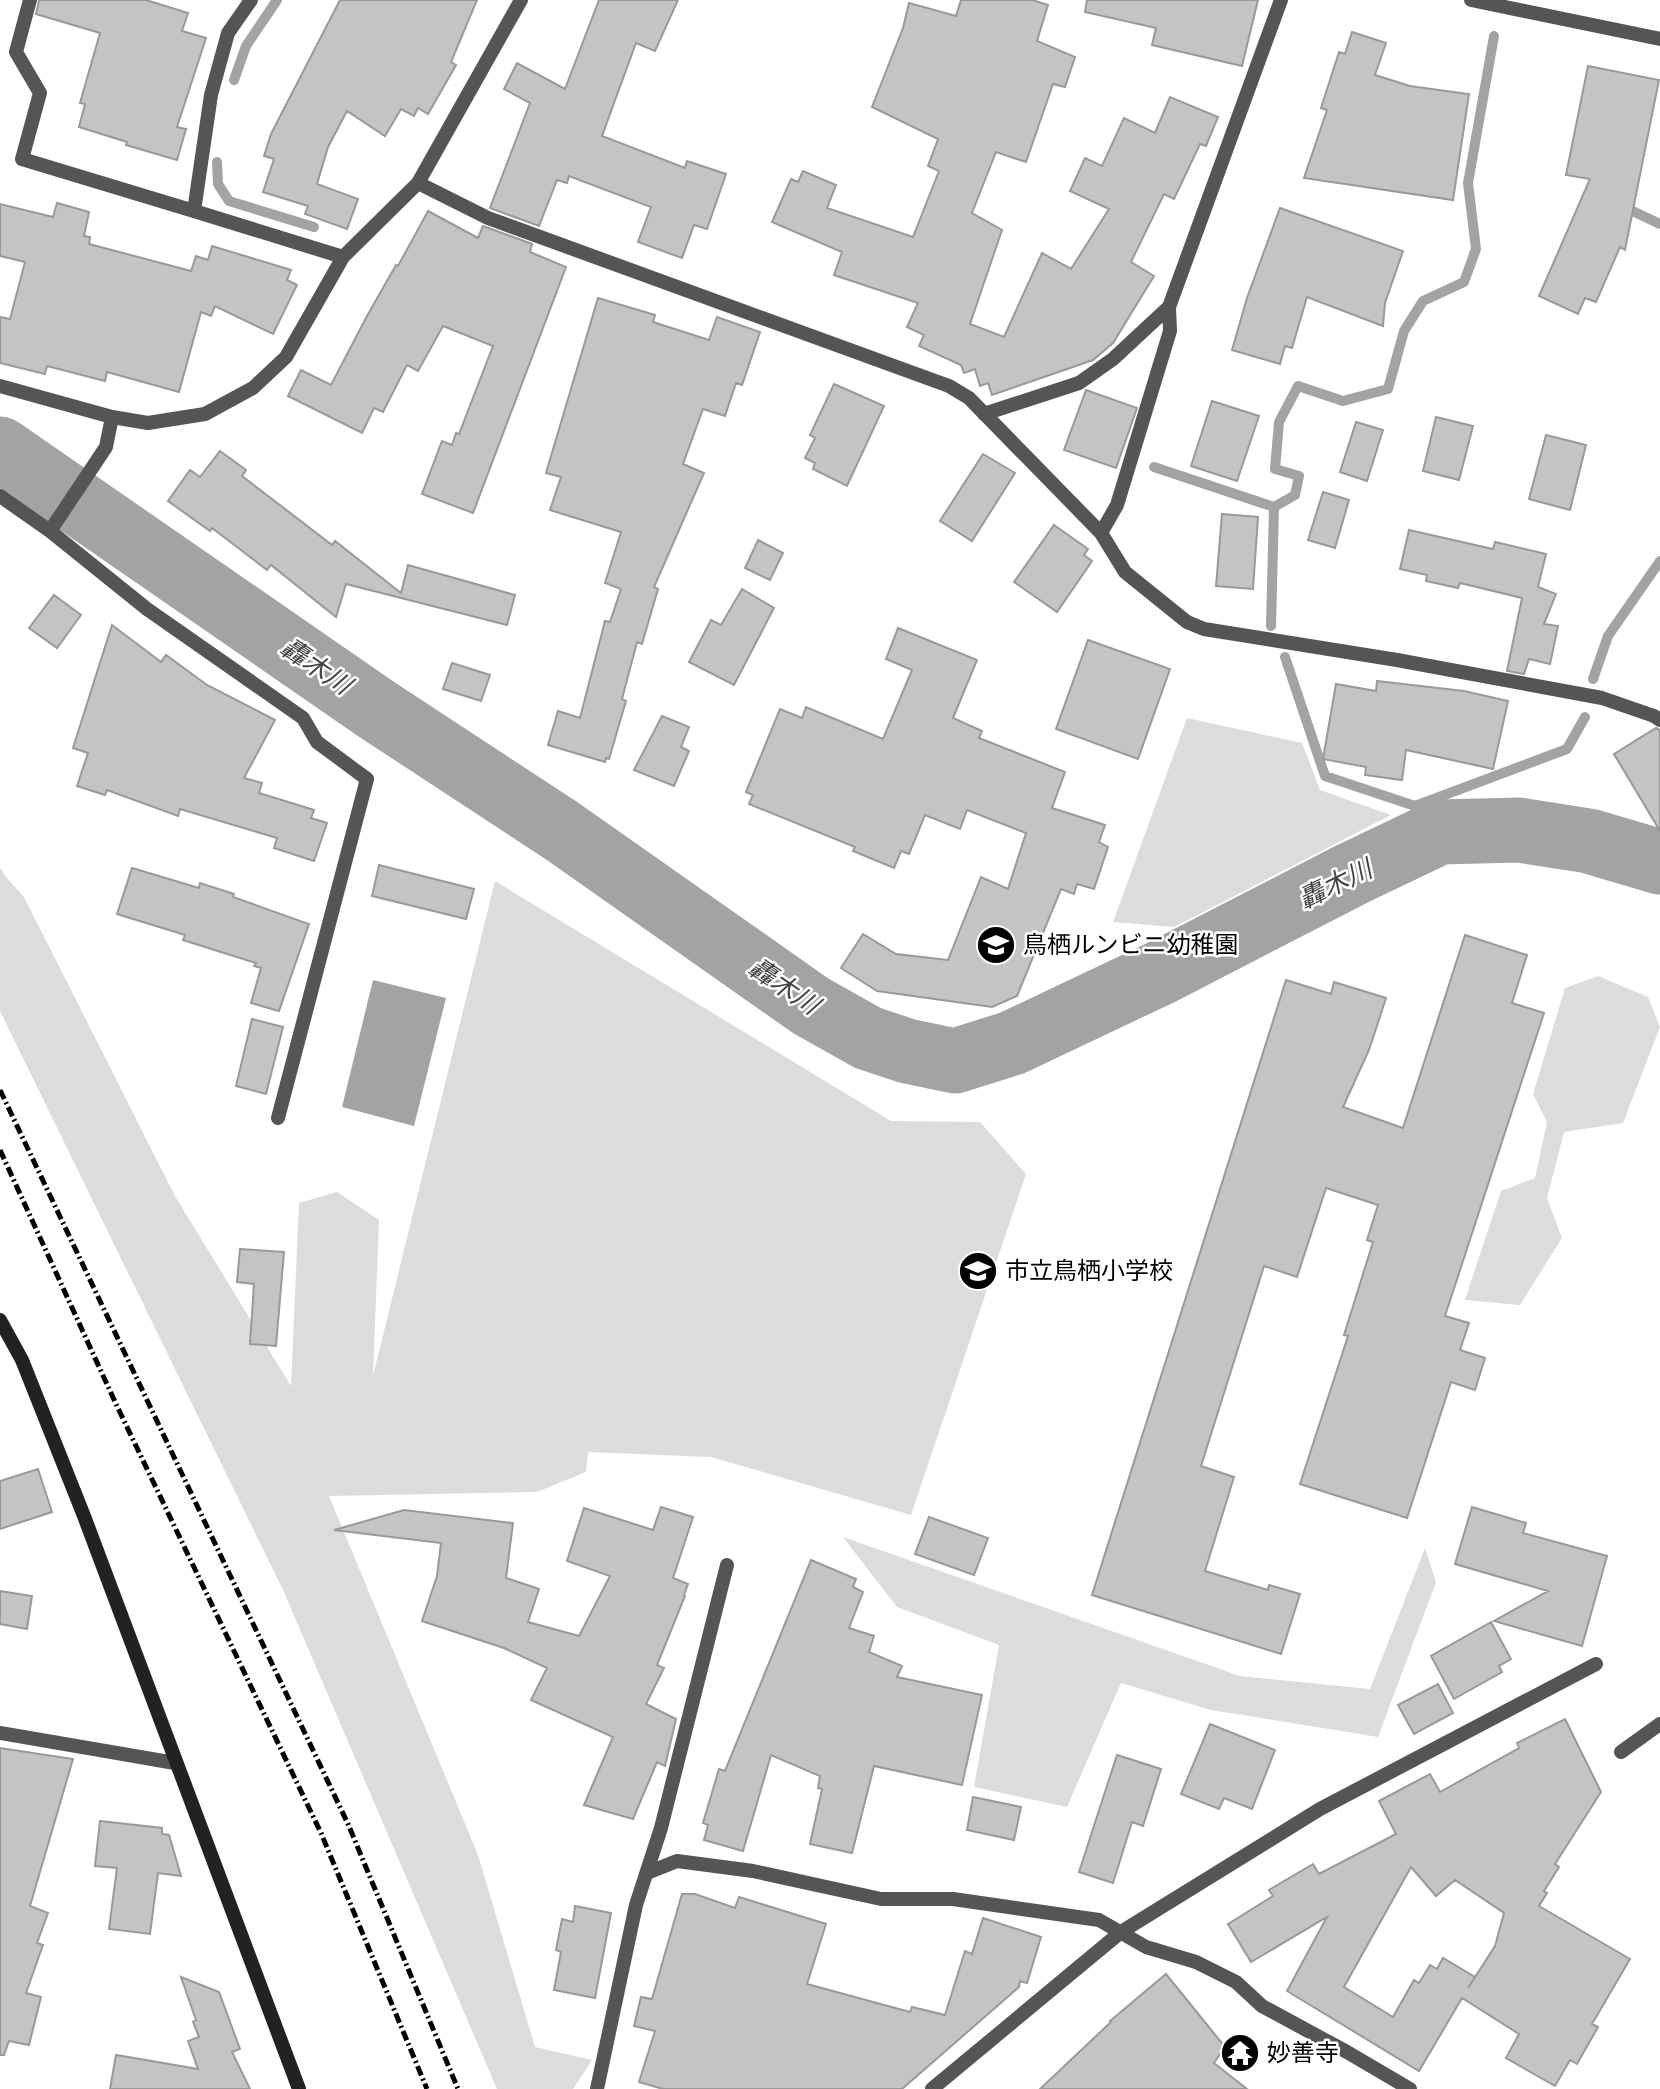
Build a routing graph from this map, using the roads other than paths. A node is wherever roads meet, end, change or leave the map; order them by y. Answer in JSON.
{"nodes":[{"id":1,"x":30,"y":0,"type":"edge"},
{"id":2,"x":251,"y":0,"type":"edge"},
{"id":3,"x":521,"y":0,"type":"edge"},
{"id":4,"x":1281,"y":0,"type":"edge"},
{"id":5,"x":1471,"y":0,"type":"edge"},
{"id":6,"x":1660,"y":39,"type":"edge"},
{"id":7,"x":418,"y":183,"type":"junction"},
{"id":8,"x":194,"y":211,"type":"junction"},
{"id":9,"x":343,"y":257,"type":"junction"},
{"id":10,"x":1169,"y":307,"type":"junction"},
{"id":11,"x":0,"y":386,"type":"edge"},
{"id":12,"x":984,"y":414,"type":"junction"},
{"id":13,"x":112,"y":417,"type":"junction"},
{"id":14,"x":0,"y":496,"type":"edge"},
{"id":15,"x":50,"y":531,"type":"junction"},
{"id":16,"x":1101,"y":533,"type":"junction"},
{"id":17,"x":1660,"y":720,"type":"edge"},
{"id":18,"x":278,"y":1118,"type":"dead end"},
{"id":19,"x":0,"y":1320,"type":"edge"},
{"id":20,"x":727,"y":1565,"type":"dead end"},
{"id":21,"x":1596,"y":1664,"type":"dead end"},
{"id":22,"x":1660,"y":1724,"type":"edge"},
{"id":23,"x":0,"y":1733,"type":"edge"},
{"id":24,"x":1622,"y":1752,"type":"dead end"},
{"id":25,"x":175,"y":1763,"type":"junction"},
{"id":26,"x":647,"y":1873,"type":"junction"},
{"id":27,"x":1121,"y":1932,"type":"junction"},
{"id":28,"x":299,"y":2089,"type":"edge"},
{"id":29,"x":597,"y":2089,"type":"edge"},
{"id":30,"x":932,"y":2089,"type":"edge"},
{"id":31,"x":1410,"y":2089,"type":"edge"}],
"edges":[{"from":1,"to":8,"type":"street"},
{"from":2,"to":8,"type":"street"},
{"from":3,"to":7,"type":"street"},
{"from":4,"to":10,"type":"street"},
{"from":5,"to":6,"type":"street"},
{"from":7,"to":9,"type":"street"},
{"from":7,"to":12,"type":"street"},
{"from":8,"to":9,"type":"street"},
{"from":9,"to":13,"type":"street"},
{"from":10,"to":12,"type":"street"},
{"from":10,"to":16,"type":"street"},
{"from":11,"to":13,"type":"street"},
{"from":12,"to":16,"type":"street"},
{"from":13,"to":15,"type":"street"},
{"from":14,"to":15,"type":"street"},
{"from":15,"to":18,"type":"street"},
{"from":16,"to":17,"type":"street"},
{"from":19,"to":25,"type":"street"},
{"from":20,"to":26,"type":"street"},
{"from":21,"to":27,"type":"street"},
{"from":22,"to":24,"type":"street"},
{"from":23,"to":25,"type":"street"},
{"from":25,"to":28,"type":"street"},
{"from":26,"to":27,"type":"street"},
{"from":26,"to":29,"type":"street"},
{"from":27,"to":30,"type":"street"},
{"from":27,"to":31,"type":"street"}]}
